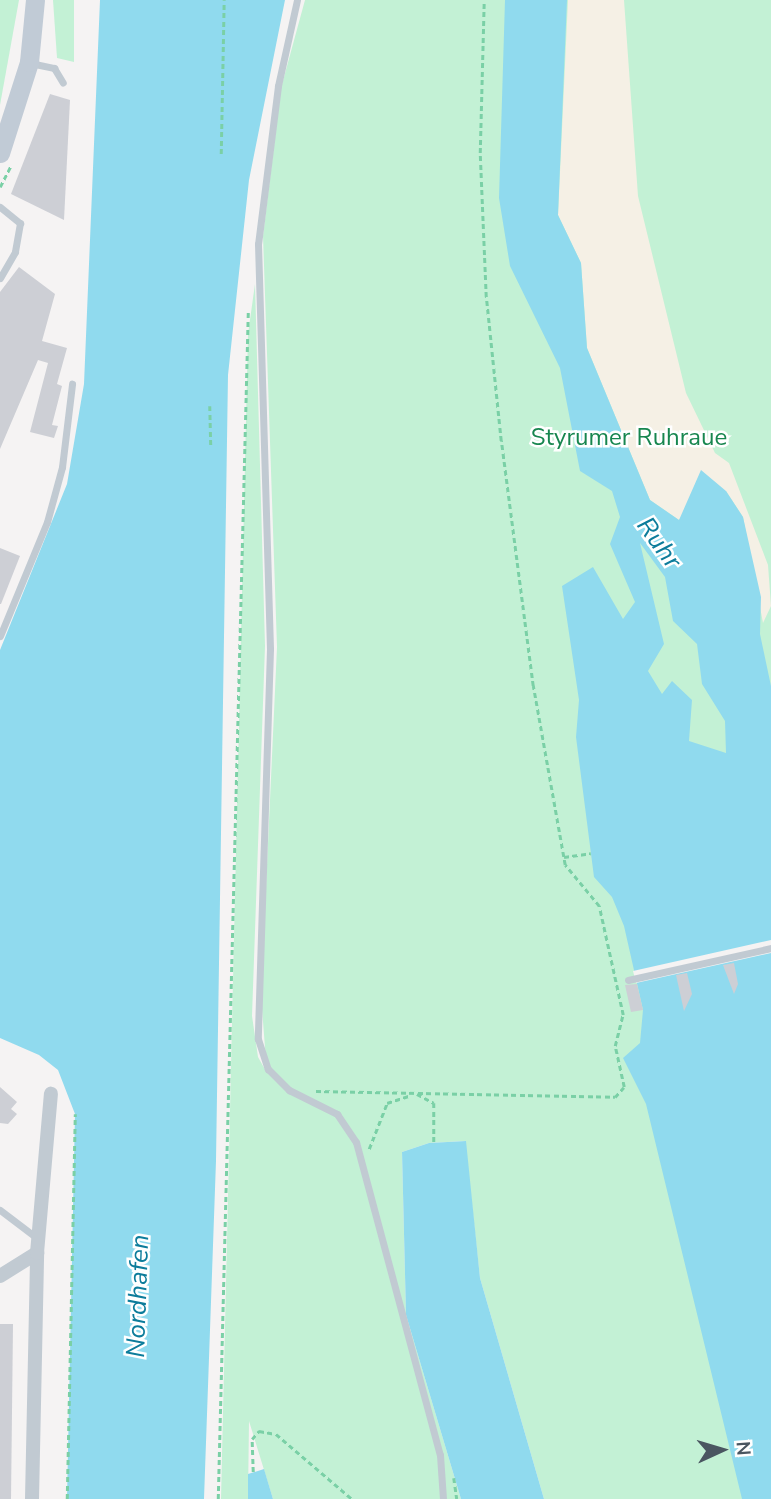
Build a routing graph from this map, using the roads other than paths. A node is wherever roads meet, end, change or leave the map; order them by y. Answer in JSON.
{"nodes":[{"id":1,"x":35,"y":0,"type":"edge"},
{"id":2,"x":298,"y":0,"type":"edge"},
{"id":3,"x":29,"y":62,"type":"junction"},
{"id":4,"x":63,"y":83,"type":"dead end"},
{"id":5,"x":0,"y":153,"type":"edge"},
{"id":6,"x":0,"y":207,"type":"edge"},
{"id":7,"x":0,"y":278,"type":"edge"},
{"id":8,"x":72,"y":384,"type":"dead end"},
{"id":9,"x":0,"y":636,"type":"edge"},
{"id":10,"x":771,"y":948,"type":"edge"},
{"id":11,"x":628,"y":980,"type":"dead end"},
{"id":12,"x":51,"y":1094,"type":"dead end"},
{"id":13,"x":0,"y":1210,"type":"edge"},
{"id":14,"x":38,"y":1246,"type":"junction"},
{"id":15,"x":0,"y":1276,"type":"edge"},
{"id":16,"x":32,"y":1499,"type":"edge"},
{"id":17,"x":443,"y":1499,"type":"edge"}],
"edges":[{"from":1,"to":3,"type":"main road"},
{"from":2,"to":17,"type":"lane"},
{"from":3,"to":4,"type":"lane"},
{"from":3,"to":5,"type":"main road"},
{"from":6,"to":7,"type":"lane"},
{"from":8,"to":9,"type":"lane"},
{"from":10,"to":11,"type":"lane"},
{"from":12,"to":14,"type":"street"},
{"from":13,"to":14,"type":"lane"},
{"from":14,"to":15,"type":"street"},
{"from":14,"to":16,"type":"street"}]}
